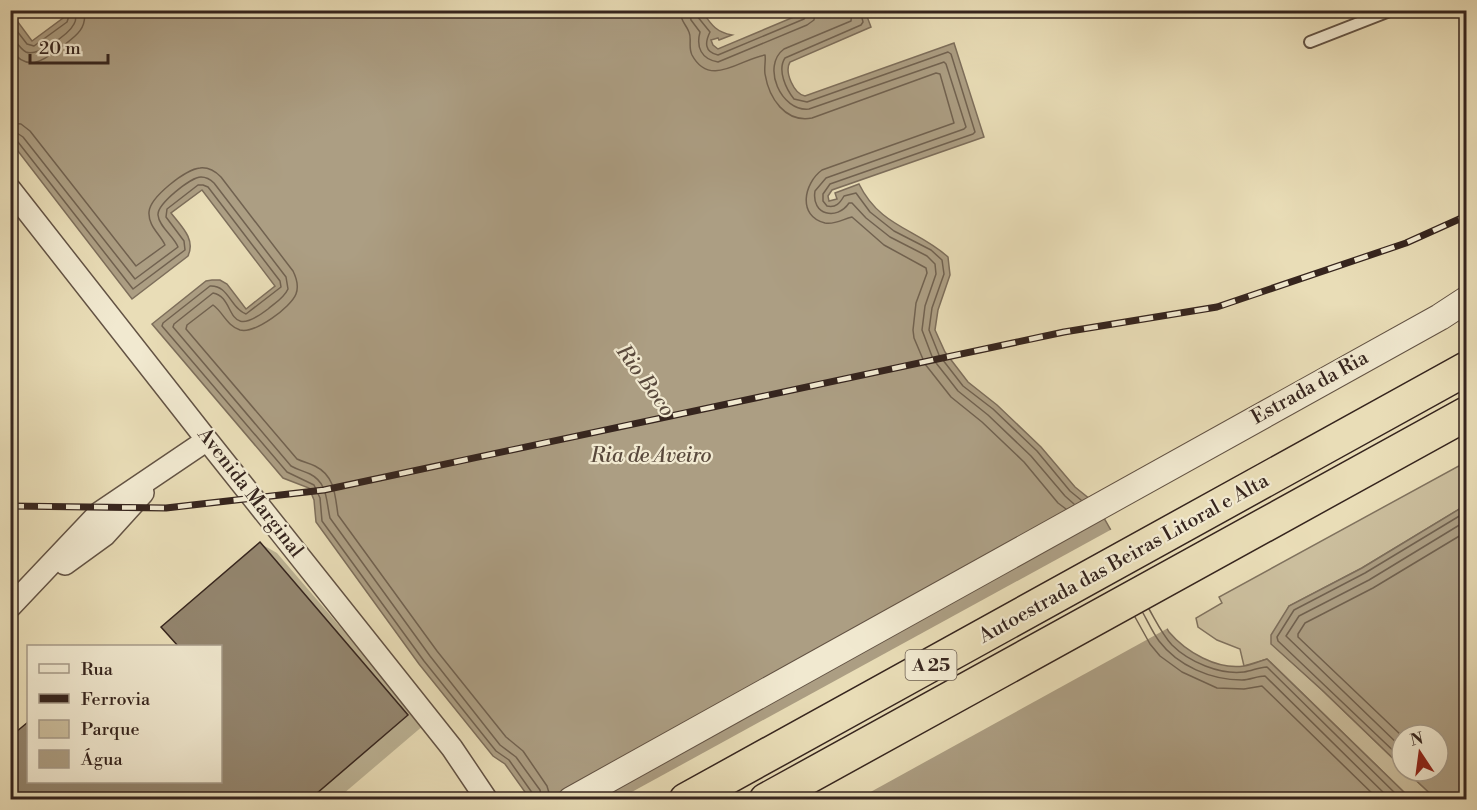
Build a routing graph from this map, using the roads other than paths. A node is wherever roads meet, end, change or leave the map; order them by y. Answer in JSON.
{"nodes":[{"id":1,"x":1392,"y":10,"type":"edge"},
{"id":2,"x":1310,"y":42,"type":"dead end"},
{"id":3,"x":10,"y":189,"type":"edge"},
{"id":4,"x":1467,"y":300,"type":"edge"},
{"id":5,"x":1467,"y":369,"type":"edge"},
{"id":6,"x":1467,"y":414,"type":"edge"},
{"id":7,"x":207,"y":440,"type":"junction"},
{"id":8,"x":10,"y":606,"type":"edge"},
{"id":9,"x":487,"y":800,"type":"edge"},
{"id":10,"x":571,"y":800,"type":"edge"},
{"id":11,"x":686,"y":800,"type":"edge"},
{"id":12,"x":766,"y":800,"type":"edge"}],
"edges":[{"from":1,"to":2,"type":"lane"},
{"from":3,"to":7,"type":"street","name":"Avenida Marginal"},
{"from":4,"to":10,"type":"street","name":"Estrada da Ria"},
{"from":5,"to":11,"type":"highway","name":"Autoestrada das Beiras Litoral e Alta","number":"A 25"},
{"from":6,"to":12,"type":"highway","name":"Autoestrada das Beiras Litoral e Alta","number":"A 25"},
{"from":7,"to":8,"type":"street"},
{"from":7,"to":9,"type":"street","name":"Avenida Marginal"}]}
